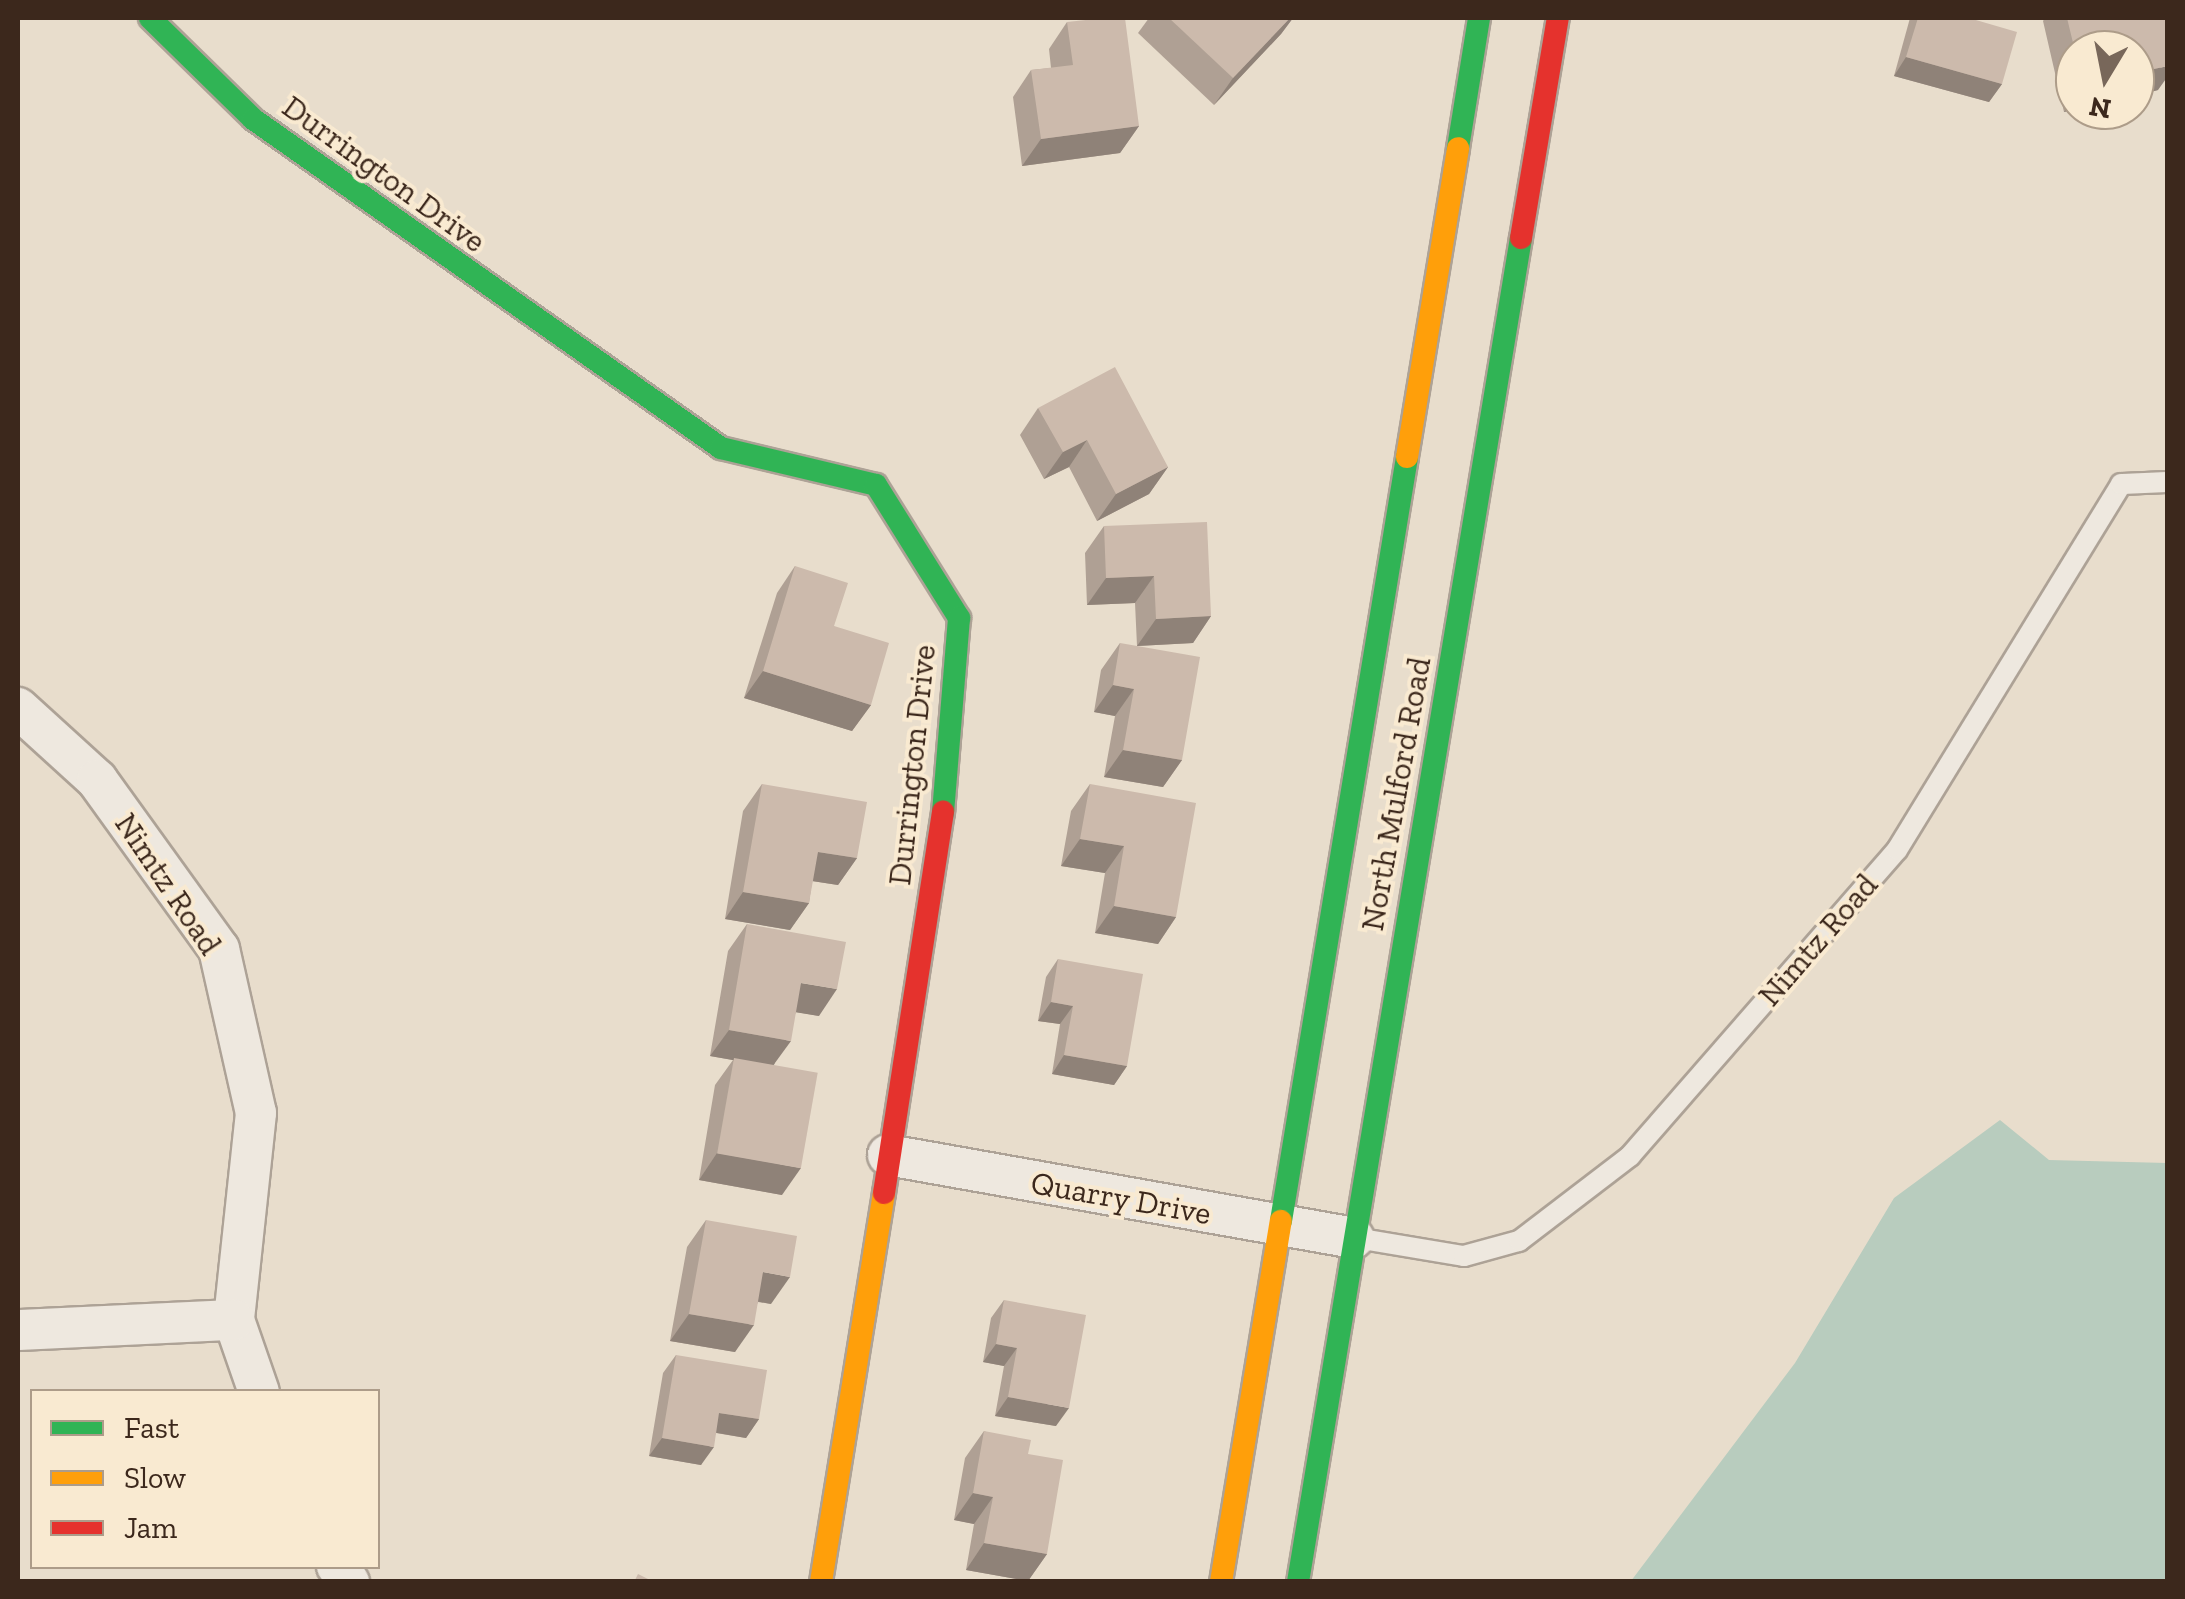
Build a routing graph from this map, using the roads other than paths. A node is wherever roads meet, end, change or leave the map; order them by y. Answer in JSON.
{"nodes":[{"id":1,"x":150,"y":18,"type":"edge"},
{"id":2,"x":1479,"y":18,"type":"edge"},
{"id":3,"x":1558,"y":18,"type":"edge"},
{"id":4,"x":2168,"y":482,"type":"edge"},
{"id":5,"x":18,"y":708,"type":"edge"},
{"id":6,"x":888,"y":1155,"type":"junction"},
{"id":7,"x":1276,"y":1226,"type":"junction"},
{"id":8,"x":1354,"y":1238,"type":"junction"},
{"id":9,"x":234,"y":1320,"type":"junction"},
{"id":10,"x":18,"y":1330,"type":"edge"},
{"id":11,"x":259,"y":1389,"type":"edge"},
{"id":12,"x":822,"y":1582,"type":"edge"},
{"id":13,"x":1222,"y":1582,"type":"edge"},
{"id":14,"x":1298,"y":1582,"type":"edge"}],
"edges":[{"from":1,"to":6,"type":"street","name":"Durrington Drive"},
{"from":2,"to":7,"type":"street","name":"North Mulford Road"},
{"from":3,"to":8,"type":"street","name":"North Mulford Road"},
{"from":4,"to":8,"type":"lane","name":"Nimtz Road"},
{"from":5,"to":9,"type":"street","name":"Nimtz Road"},
{"from":6,"to":7,"type":"street","name":"Quarry Drive"},
{"from":6,"to":12,"type":"street","name":"Durrington Drive"},
{"from":7,"to":8,"type":"street","name":"Quarry Drive"},
{"from":7,"to":13,"type":"street","name":"North Mulford Road"},
{"from":8,"to":14,"type":"street","name":"North Mulford Road"},
{"from":9,"to":10,"type":"street"},
{"from":9,"to":11,"type":"street","name":"Nimtz Road"}]}
